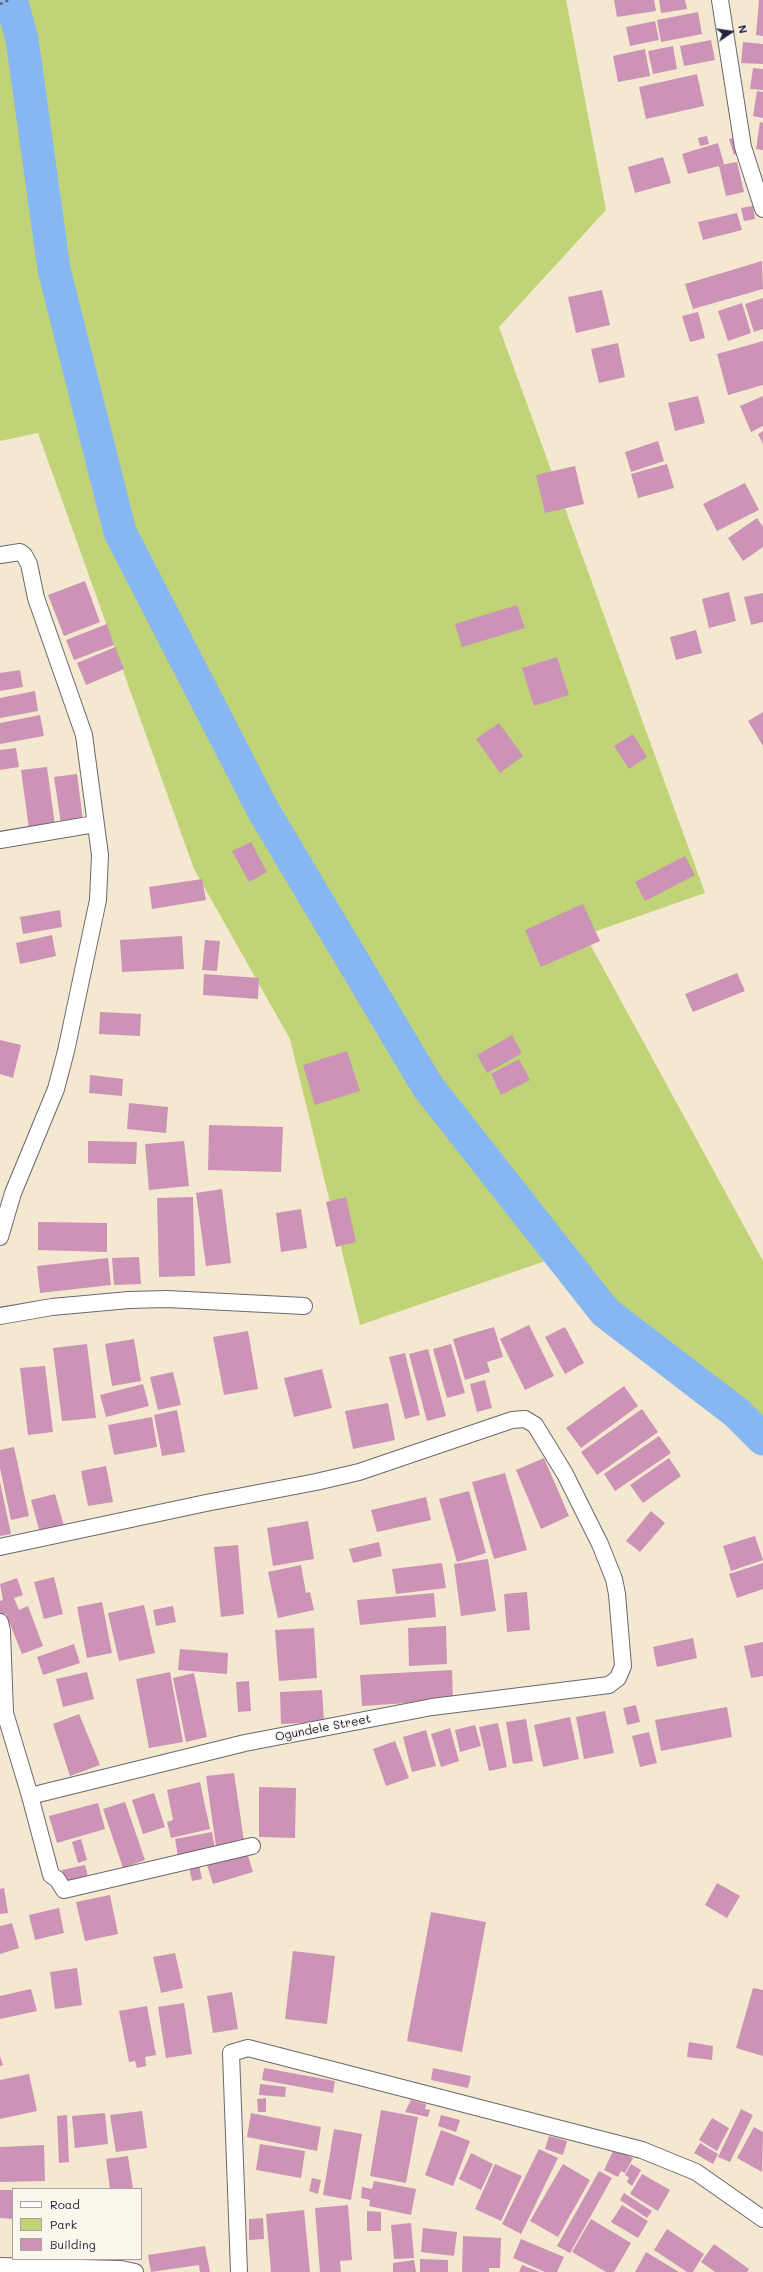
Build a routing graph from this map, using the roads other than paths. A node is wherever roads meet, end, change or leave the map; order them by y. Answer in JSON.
{"nodes":[{"id":1,"x":720,"y":0,"type":"edge"},
{"id":2,"x":763,"y":209,"type":"edge"},
{"id":3,"x":0,"y":555,"type":"edge"},
{"id":4,"x":95,"y":824,"type":"junction"},
{"id":5,"x":0,"y":840,"type":"edge"},
{"id":6,"x":0,"y":1237,"type":"edge"},
{"id":7,"x":304,"y":1306,"type":"dead end"},
{"id":8,"x":0,"y":1316,"type":"edge"},
{"id":9,"x":0,"y":1547,"type":"edge"},
{"id":10,"x":0,"y":1622,"type":"edge"},
{"id":11,"x":30,"y":1796,"type":"junction"},
{"id":12,"x":252,"y":1846,"type":"dead end"},
{"id":13,"x":763,"y":2219,"type":"edge"},
{"id":14,"x":0,"y":2266,"type":"edge"},
{"id":15,"x":135,"y":2272,"type":"edge"},
{"id":16,"x":239,"y":2272,"type":"edge"}],
"edges":[{"from":1,"to":2,"type":"street"},
{"from":3,"to":4,"type":"street"},
{"from":4,"to":5,"type":"street"},
{"from":4,"to":6,"type":"street"},
{"from":7,"to":8,"type":"street"},
{"from":9,"to":11,"type":"street","name":"Ogundele Street"},
{"from":10,"to":11,"type":"street"},
{"from":11,"to":12,"type":"street"},
{"from":13,"to":16,"type":"street"},
{"from":14,"to":15,"type":"street"}]}
